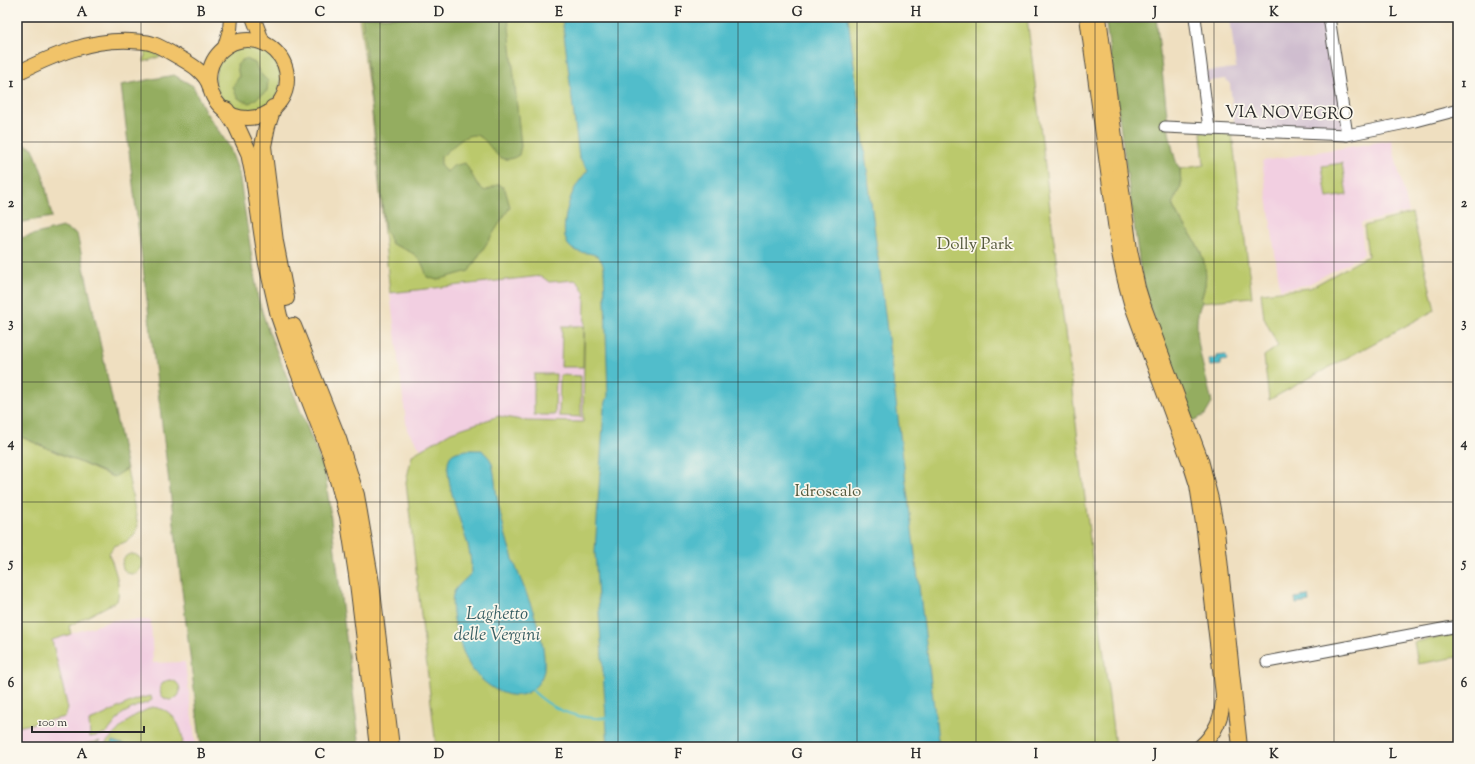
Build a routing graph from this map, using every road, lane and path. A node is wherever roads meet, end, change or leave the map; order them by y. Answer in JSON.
{"nodes":[{"id":1,"x":231,"y":17,"type":"edge"},
{"id":2,"x":253,"y":17,"type":"edge"},
{"id":3,"x":1087,"y":17,"type":"edge"},
{"id":4,"x":1099,"y":17,"type":"edge"},
{"id":5,"x":1195,"y":17,"type":"edge"},
{"id":6,"x":1329,"y":17,"type":"edge"},
{"id":7,"x":263,"y":42,"type":"junction"},
{"id":8,"x":222,"y":51,"type":"junction"},
{"id":9,"x":176,"y":56,"type":"junction"},
{"id":10,"x":17,"y":73,"type":"edge"},
{"id":11,"x":211,"y":91,"type":"junction"},
{"id":12,"x":273,"y":108,"type":"junction"},
{"id":13,"x":226,"y":110,"type":"junction"},
{"id":14,"x":1458,"y":110,"type":"edge"},
{"id":15,"x":1165,"y":127,"type":"dead end"},
{"id":16,"x":1209,"y":129,"type":"junction"},
{"id":17,"x":1347,"y":135,"type":"junction"},
{"id":18,"x":1458,"y":626,"type":"edge"},
{"id":19,"x":1267,"y":662,"type":"dead end"},
{"id":20,"x":378,"y":747,"type":"edge"},
{"id":21,"x":391,"y":747,"type":"edge"},
{"id":22,"x":1200,"y":747,"type":"edge"},
{"id":23,"x":1240,"y":747,"type":"edge"}],
"edges":[{"from":1,"to":8,"type":"main road"},
{"from":2,"to":7,"type":"main road"},
{"from":3,"to":22,"type":"main road"},
{"from":4,"to":23,"type":"main road"},
{"from":5,"to":16,"type":"street"},
{"from":6,"to":17,"type":"street"},
{"from":7,"to":8,"type":"main road"},
{"from":7,"to":12,"type":"main road"},
{"from":8,"to":9,"type":"main road"},
{"from":8,"to":11,"type":"main road"},
{"from":9,"to":10,"type":"main road"},
{"from":9,"to":11,"type":"main road"},
{"from":11,"to":13,"type":"main road"},
{"from":12,"to":13,"type":"main road"},
{"from":12,"to":21,"type":"highway"},
{"from":13,"to":20,"type":"highway"},
{"from":14,"to":17,"type":"street","name":"VIA NOVEGRO"},
{"from":15,"to":16,"type":"street","name":"VIA NOVEGRO"},
{"from":16,"to":17,"type":"street","name":"VIA NOVEGRO"},
{"from":18,"to":19,"type":"street"}]}
